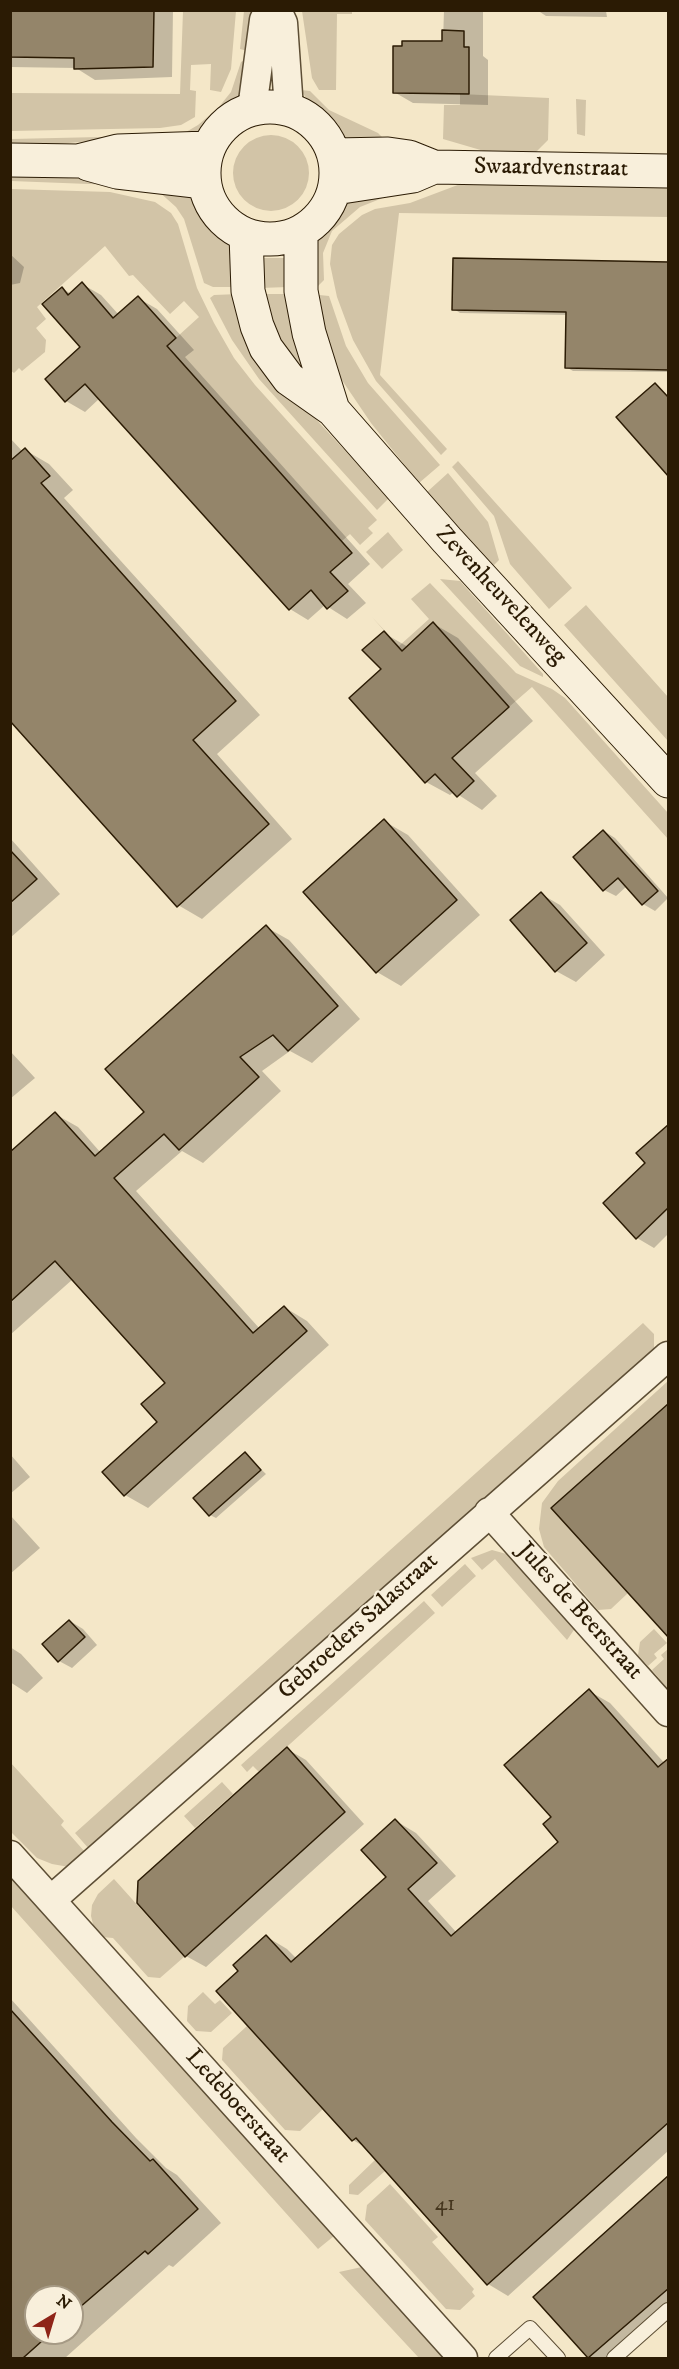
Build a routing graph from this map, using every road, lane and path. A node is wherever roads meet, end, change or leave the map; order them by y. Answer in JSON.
{"nodes":[{"id":1,"x":269,"y":10,"type":"edge"},
{"id":2,"x":277,"y":10,"type":"edge"},
{"id":3,"x":252,"y":109,"type":"junction"},
{"id":4,"x":289,"y":109,"type":"junction"},
{"id":5,"x":208,"y":148,"type":"junction"},
{"id":6,"x":334,"y":155,"type":"junction"},
{"id":7,"x":10,"y":160,"type":"edge"},
{"id":8,"x":78,"y":161,"type":"junction"},
{"id":9,"x":434,"y":167,"type":"junction"},
{"id":10,"x":669,"y":171,"type":"edge"},
{"id":11,"x":204,"y":182,"type":"junction"},
{"id":12,"x":335,"y":188,"type":"junction"},
{"id":13,"x":301,"y":232,"type":"junction"},
{"id":14,"x":246,"y":235,"type":"junction"},
{"id":15,"x":333,"y":410,"type":"junction"},
{"id":16,"x":669,"y":781,"type":"edge"},
{"id":17,"x":669,"y":1356,"type":"edge"},
{"id":18,"x":489,"y":1512,"type":"junction"},
{"id":19,"x":669,"y":1712,"type":"edge"},
{"id":20,"x":10,"y":1855,"type":"edge"},
{"id":21,"x":51,"y":1900,"type":"junction"},
{"id":22,"x":669,"y":2310,"type":"edge"},
{"id":23,"x":463,"y":2358,"type":"edge"},
{"id":24,"x":496,"y":2358,"type":"edge"},
{"id":25,"x":558,"y":2358,"type":"edge"},
{"id":26,"x":614,"y":2358,"type":"edge"}],
"edges":[{"from":1,"to":3,"type":"street"},
{"from":2,"to":4,"type":"street"},
{"from":3,"to":4,"type":"street"},
{"from":3,"to":5,"type":"street"},
{"from":4,"to":6,"type":"street"},
{"from":5,"to":8,"type":"street"},
{"from":5,"to":11,"type":"street"},
{"from":6,"to":9,"type":"street","name":"Swaardvenstraat"},
{"from":6,"to":12,"type":"street"},
{"from":7,"to":8,"type":"street"},
{"from":8,"to":11,"type":"street"},
{"from":9,"to":10,"type":"street","name":"Swaardvenstraat"},
{"from":9,"to":12,"type":"street","name":"Swaardvenstraat"},
{"from":11,"to":14,"type":"street"},
{"from":12,"to":13,"type":"street"},
{"from":13,"to":14,"type":"street"},
{"from":13,"to":15,"type":"street","name":"Zevenheuvelenweg"},
{"from":14,"to":15,"type":"street","name":"Zevenheuvelenweg"},
{"from":15,"to":16,"type":"street","name":"Zevenheuvelenweg"},
{"from":17,"to":18,"type":"street","name":"Gebroeders Salastraat"},
{"from":18,"to":19,"type":"street","name":"Jules de Beerstraat"},
{"from":18,"to":21,"type":"street","name":"Gebroeders Salastraat"},
{"from":20,"to":21,"type":"street","name":"Ledeboerstraat"},
{"from":21,"to":23,"type":"street","name":"Ledeboerstraat"},
{"from":22,"to":26,"type":"lane"},
{"from":24,"to":25,"type":"lane"}]}
